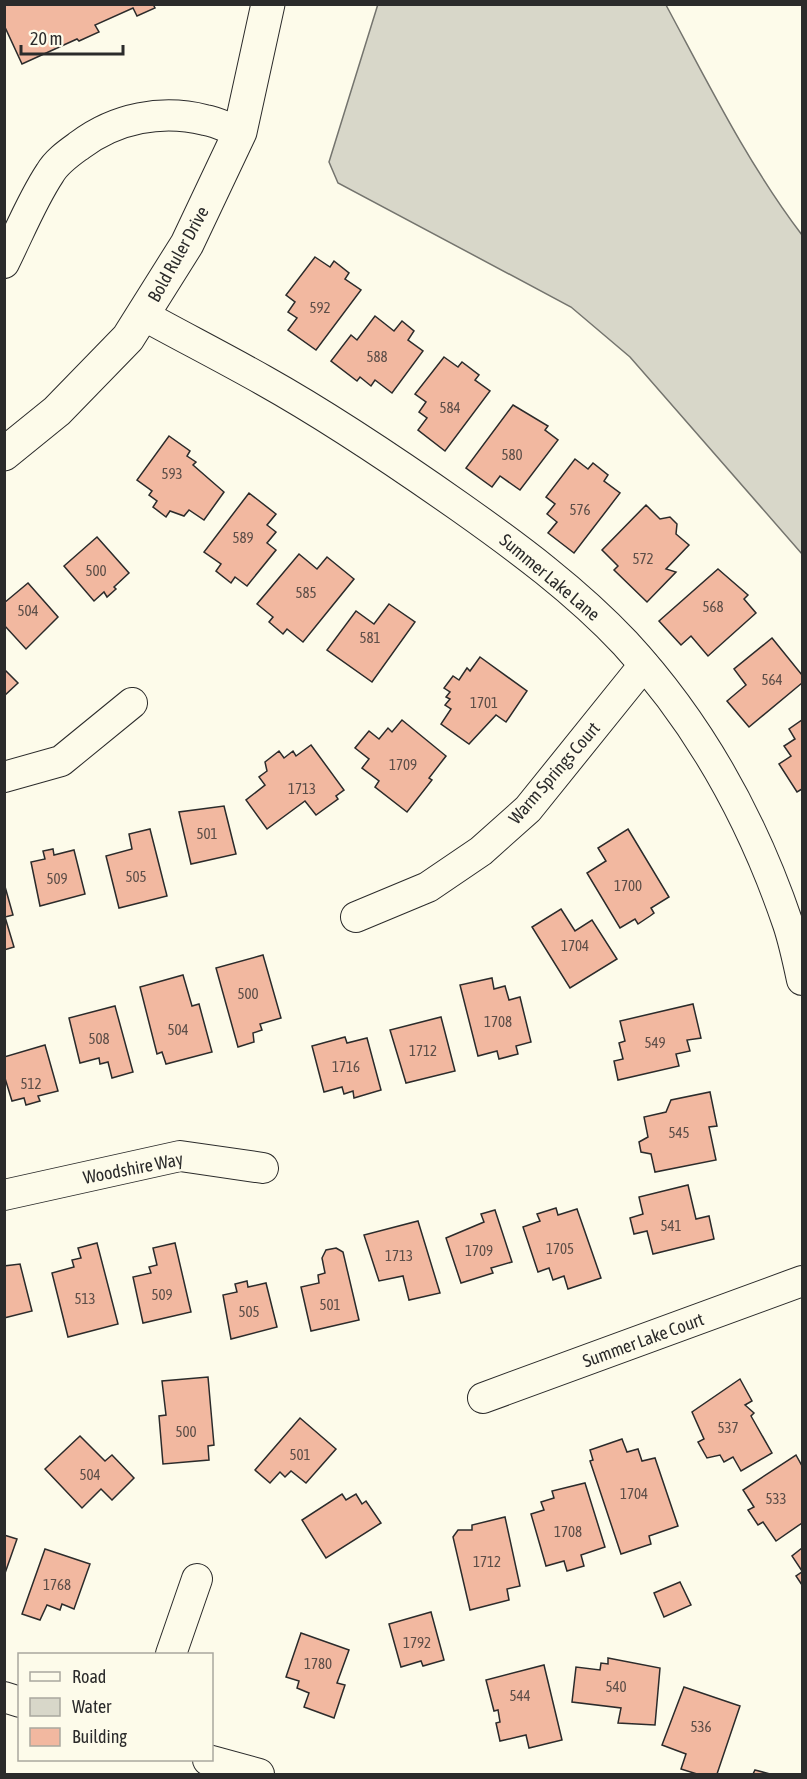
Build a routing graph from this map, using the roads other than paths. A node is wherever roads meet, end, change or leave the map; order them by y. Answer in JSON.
{"nodes":[{"id":1,"x":268,"y":4,"type":"edge"},
{"id":2,"x":240,"y":132,"type":"junction"},
{"id":3,"x":4,"y":262,"type":"edge"},
{"id":4,"x":143,"y":315,"type":"junction"},
{"id":5,"x":4,"y":454,"type":"edge"},
{"id":6,"x":644,"y":665,"type":"junction"},
{"id":7,"x":132,"y":703,"type":"dead end"},
{"id":8,"x":4,"y":777,"type":"edge"},
{"id":9,"x":356,"y":917,"type":"dead end"},
{"id":10,"x":802,"y":980,"type":"edge"},
{"id":11,"x":263,"y":1168,"type":"dead end"},
{"id":12,"x":4,"y":1196,"type":"edge"},
{"id":13,"x":802,"y":1281,"type":"edge"},
{"id":14,"x":483,"y":1398,"type":"dead end"},
{"id":15,"x":197,"y":1579,"type":"dead end"},
{"id":16,"x":171,"y":1653,"type":"edge"},
{"id":17,"x":212,"y":1761,"type":"edge"},
{"id":18,"x":259,"y":1774,"type":"edge"}],
"edges":[{"from":1,"to":2,"type":"street","name":"Bold Ruler Drive"},
{"from":2,"to":3,"type":"street"},
{"from":2,"to":4,"type":"street","name":"Bold Ruler Drive"},
{"from":4,"to":5,"type":"street","name":"Bold Ruler Drive"},
{"from":4,"to":6,"type":"street","name":"Summer Lake Lane"},
{"from":6,"to":9,"type":"street","name":"Warm Springs Court"},
{"from":6,"to":10,"type":"street","name":"Summer Lake Lane"},
{"from":7,"to":8,"type":"street"},
{"from":11,"to":12,"type":"street","name":"Woodshire Way"},
{"from":13,"to":14,"type":"street","name":"Summer Lake Court"},
{"from":15,"to":16,"type":"street"},
{"from":17,"to":18,"type":"street"}]}
